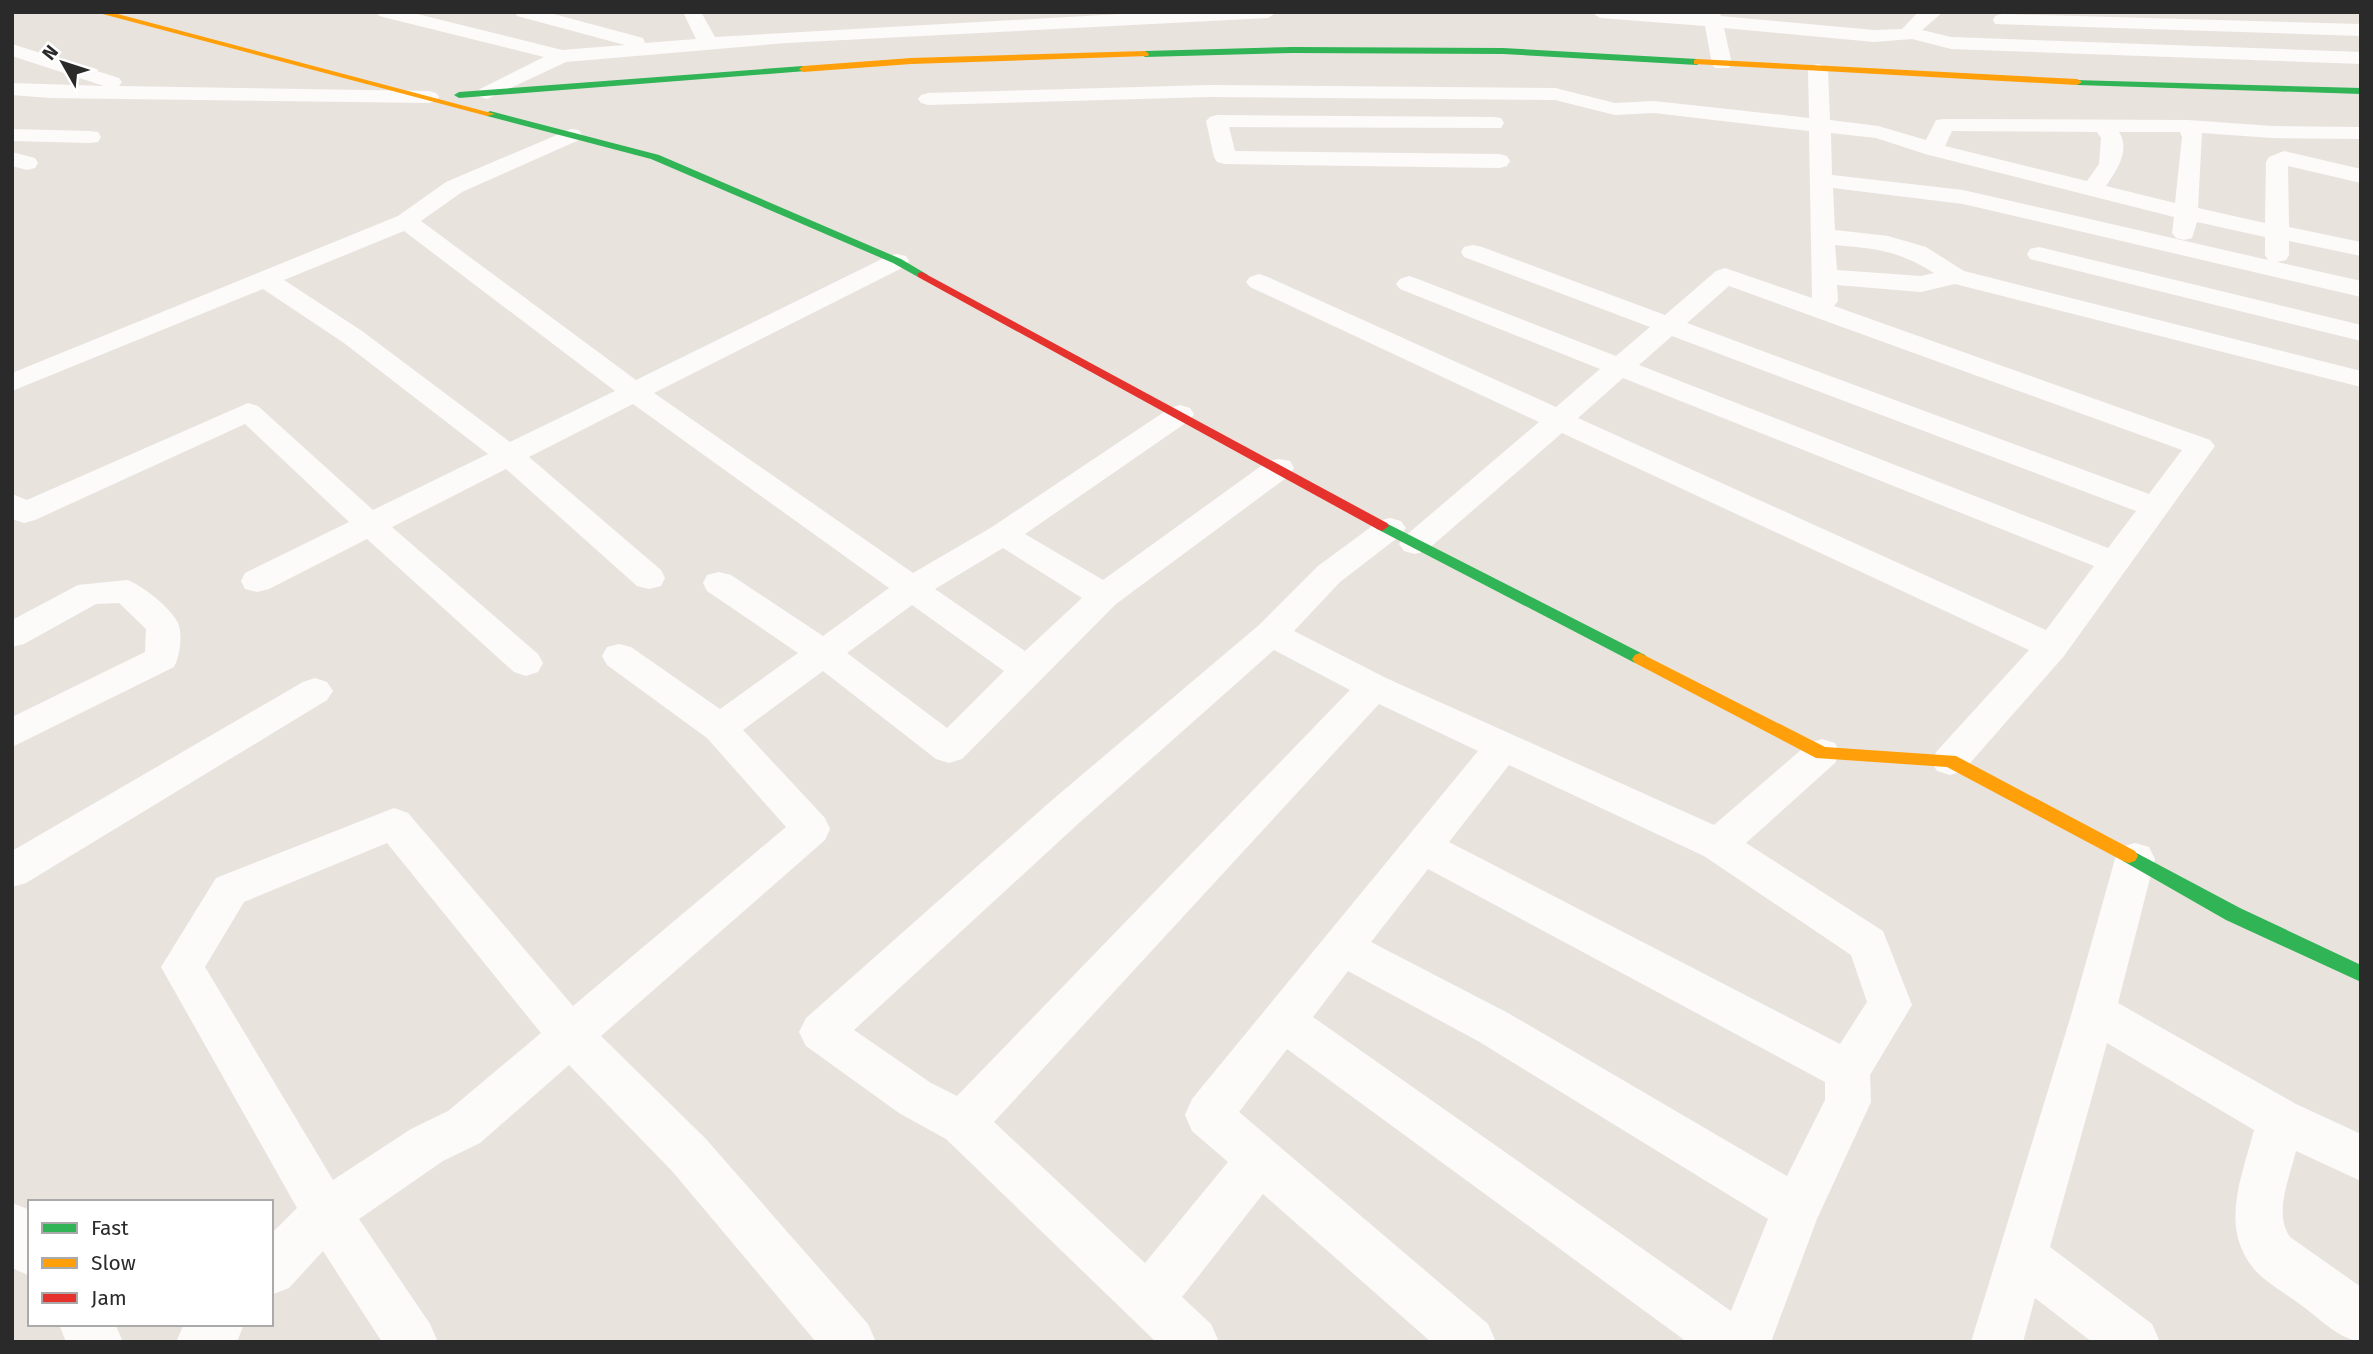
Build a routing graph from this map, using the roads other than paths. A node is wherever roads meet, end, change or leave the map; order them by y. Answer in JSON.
{"nodes":[{"id":1,"x":100,"y":12,"type":"edge"},
{"id":2,"x":386,"y":12,"type":"edge"},
{"id":3,"x":524,"y":12,"type":"edge"},
{"id":4,"x":692,"y":12,"type":"edge"},
{"id":5,"x":861,"y":12,"type":"edge"},
{"id":6,"x":1268,"y":12,"type":"edge"},
{"id":7,"x":1600,"y":12,"type":"edge"},
{"id":8,"x":1934,"y":12,"type":"edge"},
{"id":9,"x":2194,"y":12,"type":"edge"},
{"id":10,"x":1242,"y":13,"type":"edge"},
{"id":11,"x":1173,"y":14,"type":"edge"},
{"id":12,"x":1104,"y":16,"type":"edge"},
{"id":13,"x":1712,"y":17,"type":"edge"},
{"id":14,"x":1019,"y":18,"type":"edge"},
{"id":15,"x":775,"y":20,"type":"dead end"},
{"id":16,"x":946,"y":20,"type":"edge"},
{"id":17,"x":2002,"y":20,"type":"dead end"},
{"id":18,"x":2211,"y":27,"type":"junction"},
{"id":19,"x":2361,"y":30,"type":"edge"},
{"id":20,"x":878,"y":32,"type":"junction"},
{"id":21,"x":1909,"y":33,"type":"junction"},
{"id":22,"x":786,"y":37,"type":"junction"},
{"id":23,"x":708,"y":43,"type":"junction"},
{"id":24,"x":12,"y":50,"type":"edge"},
{"id":25,"x":639,"y":50,"type":"junction"},
{"id":26,"x":1198,"y":53,"type":"junction"},
{"id":27,"x":2241,"y":55,"type":"junction"},
{"id":28,"x":562,"y":56,"type":"junction"},
{"id":29,"x":2361,"y":58,"type":"edge"},
{"id":30,"x":1722,"y":64,"type":"junction"},
{"id":31,"x":1818,"y":70,"type":"junction"},
{"id":32,"x":12,"y":89,"type":"edge"},
{"id":33,"x":2279,"y":89,"type":"junction"},
{"id":34,"x":1209,"y":90,"type":"junction"},
{"id":35,"x":2361,"y":91,"type":"edge"},
{"id":36,"x":145,"y":92,"type":"junction"},
{"id":37,"x":487,"y":93,"type":"junction"},
{"id":38,"x":429,"y":97,"type":"junction"},
{"id":39,"x":928,"y":99,"type":"dead end"},
{"id":40,"x":1217,"y":121,"type":"junction"},
{"id":41,"x":1493,"y":123,"type":"dead end"},
{"id":42,"x":2026,"y":125,"type":"junction"},
{"id":43,"x":1820,"y":126,"type":"junction"},
{"id":44,"x":2188,"y":126,"type":"junction"},
{"id":45,"x":2105,"y":127,"type":"junction"},
{"id":46,"x":2272,"y":132,"type":"junction"},
{"id":47,"x":2351,"y":133,"type":"edge"},
{"id":48,"x":12,"y":135,"type":"edge"},
{"id":49,"x":571,"y":135,"type":"junction"},
{"id":50,"x":90,"y":137,"type":"dead end"},
{"id":51,"x":2361,"y":144,"type":"edge"},
{"id":52,"x":1933,"y":149,"type":"junction"},
{"id":53,"x":2284,"y":158,"type":"junction"},
{"id":54,"x":1499,"y":161,"type":"dead end"},
{"id":55,"x":2005,"y":166,"type":"junction"},
{"id":56,"x":2361,"y":176,"type":"edge"},
{"id":57,"x":1821,"y":180,"type":"junction"},
{"id":58,"x":2092,"y":190,"type":"junction"},
{"id":59,"x":2186,"y":213,"type":"junction"},
{"id":60,"x":406,"y":221,"type":"junction"},
{"id":61,"x":2279,"y":232,"type":"junction"},
{"id":62,"x":1823,"y":236,"type":"junction"},
{"id":63,"x":2361,"y":248,"type":"edge"},
{"id":64,"x":2189,"y":250,"type":"junction"},
{"id":65,"x":1473,"y":252,"type":"dead end"},
{"id":66,"x":2039,"y":254,"type":"dead end"},
{"id":67,"x":897,"y":261,"type":"junction"},
{"id":68,"x":2276,"y":270,"type":"junction"},
{"id":69,"x":1955,"y":276,"type":"junction"},
{"id":70,"x":1825,"y":277,"type":"junction"},
{"id":71,"x":264,"y":278,"type":"junction"},
{"id":72,"x":1259,"y":282,"type":"dead end"},
{"id":73,"x":1409,"y":284,"type":"dead end"},
{"id":74,"x":2361,"y":289,"type":"edge"},
{"id":75,"x":2191,"y":292,"type":"junction"},
{"id":76,"x":1826,"y":312,"type":"junction"},
{"id":77,"x":1668,"y":325,"type":"junction"},
{"id":78,"x":2361,"y":333,"type":"edge"},
{"id":79,"x":2184,"y":334,"type":"junction"},
{"id":80,"x":1620,"y":367,"type":"junction"},
{"id":81,"x":2361,"y":379,"type":"edge"},
{"id":82,"x":12,"y":383,"type":"edge"},
{"id":83,"x":634,"y":392,"type":"junction"},
{"id":84,"x":1180,"y":414,"type":"junction"},
{"id":85,"x":1559,"y":420,"type":"junction"},
{"id":86,"x":508,"y":455,"type":"junction"},
{"id":87,"x":1279,"y":468,"type":"junction"},
{"id":88,"x":2155,"y":507,"type":"junction"},
{"id":89,"x":16,"y":512,"type":"edge"},
{"id":90,"x":370,"y":525,"type":"junction"},
{"id":91,"x":1003,"y":534,"type":"junction"},
{"id":92,"x":1403,"y":536,"type":"junction"},
{"id":93,"x":2114,"y":562,"type":"junction"},
{"id":94,"x":649,"y":578,"type":"dead end"},
{"id":95,"x":257,"y":581,"type":"dead end"},
{"id":96,"x":719,"y":583,"type":"dead end"},
{"id":97,"x":912,"y":588,"type":"junction"},
{"id":98,"x":1104,"y":596,"type":"junction"},
{"id":99,"x":1271,"y":634,"type":"junction"},
{"id":100,"x":12,"y":635,"type":"edge"},
{"id":101,"x":2052,"y":647,"type":"junction"},
{"id":102,"x":822,"y":652,"type":"junction"},
{"id":103,"x":619,"y":656,"type":"dead end"},
{"id":104,"x":526,"y":663,"type":"dead end"},
{"id":105,"x":1027,"y":670,"type":"junction"},
{"id":106,"x":1374,"y":687,"type":"junction"},
{"id":107,"x":315,"y":691,"type":"dead end"},
{"id":108,"x":720,"y":728,"type":"junction"},
{"id":109,"x":12,"y":733,"type":"edge"},
{"id":110,"x":1503,"y":746,"type":"junction"},
{"id":111,"x":1822,"y":753,"type":"junction"},
{"id":112,"x":1950,"y":761,"type":"junction"},
{"id":113,"x":1718,"y":845,"type":"junction"},
{"id":114,"x":1422,"y":847,"type":"junction"},
{"id":115,"x":2135,"y":859,"type":"junction"},
{"id":116,"x":12,"y":871,"type":"edge"},
{"id":117,"x":1342,"y":947,"type":"junction"},
{"id":118,"x":2361,"y":974,"type":"edge"},
{"id":119,"x":2094,"y":1012,"type":"junction"},
{"id":120,"x":1283,"y":1021,"type":"junction"},
{"id":121,"x":571,"y":1036,"type":"junction"},
{"id":122,"x":1848,"y":1071,"type":"junction"},
{"id":123,"x":2280,"y":1120,"type":"junction"},
{"id":124,"x":962,"y":1123,"type":"junction"},
{"id":125,"x":2361,"y":1158,"type":"edge"},
{"id":126,"x":1260,"y":1160,"type":"junction"},
{"id":127,"x":1796,"y":1209,"type":"junction"},
{"id":128,"x":326,"y":1213,"type":"junction"},
{"id":129,"x":12,"y":1227,"type":"edge"},
{"id":130,"x":28,"y":1248,"type":"edge"},
{"id":131,"x":2022,"y":1257,"type":"junction"},
{"id":132,"x":273,"y":1268,"type":"edge"},
{"id":133,"x":1148,"y":1299,"type":"junction"},
{"id":134,"x":2361,"y":1318,"type":"edge"},
{"id":135,"x":85,"y":1326,"type":"edge"},
{"id":136,"x":217,"y":1326,"type":"edge"},
{"id":137,"x":97,"y":1342,"type":"edge"},
{"id":138,"x":202,"y":1342,"type":"edge"},
{"id":139,"x":412,"y":1342,"type":"edge"},
{"id":140,"x":849,"y":1342,"type":"edge"},
{"id":141,"x":1194,"y":1342,"type":"edge"},
{"id":142,"x":1470,"y":1342,"type":"edge"},
{"id":143,"x":1731,"y":1342,"type":"edge"},
{"id":144,"x":1745,"y":1342,"type":"edge"},
{"id":145,"x":1997,"y":1342,"type":"edge"},
{"id":146,"x":2134,"y":1342,"type":"edge"}],
"edges":[{"from":1,"to":38,"type":"street"},
{"from":2,"to":28,"type":"street"},
{"from":3,"to":25,"type":"street"},
{"from":4,"to":23,"type":"street"},
{"from":5,"to":20,"type":"street"},
{"from":6,"to":10,"type":"street"},
{"from":7,"to":13,"type":"street"},
{"from":8,"to":21,"type":"street"},
{"from":9,"to":18,"type":"street"},
{"from":10,"to":11,"type":"street"},
{"from":11,"to":12,"type":"street"},
{"from":12,"to":14,"type":"street"},
{"from":13,"to":21,"type":"street"},
{"from":13,"to":30,"type":"street"},
{"from":14,"to":16,"type":"street"},
{"from":15,"to":22,"type":"street"},
{"from":16,"to":20,"type":"street"},
{"from":17,"to":18,"type":"street"},
{"from":18,"to":19,"type":"street"},
{"from":18,"to":27,"type":"street"},
{"from":20,"to":22,"type":"street"},
{"from":21,"to":27,"type":"street"},
{"from":22,"to":23,"type":"street"},
{"from":23,"to":25,"type":"street"},
{"from":24,"to":36,"type":"street"},
{"from":25,"to":28,"type":"street"},
{"from":26,"to":30,"type":"street"},
{"from":26,"to":34,"type":"street"},
{"from":26,"to":37,"type":"street"},
{"from":27,"to":29,"type":"street"},
{"from":27,"to":33,"type":"street"},
{"from":28,"to":37,"type":"street"},
{"from":30,"to":31,"type":"street"},
{"from":31,"to":33,"type":"street"},
{"from":31,"to":43,"type":"street"},
{"from":32,"to":36,"type":"street"},
{"from":33,"to":35,"type":"street"},
{"from":34,"to":39,"type":"street"},
{"from":34,"to":40,"type":"street"},
{"from":34,"to":43,"type":"street"},
{"from":36,"to":38,"type":"street"},
{"from":37,"to":38,"type":"street"},
{"from":38,"to":49,"type":"street"},
{"from":40,"to":41,"type":"street"},
{"from":40,"to":54,"type":"street"},
{"from":42,"to":45,"type":"street"},
{"from":42,"to":52,"type":"street"},
{"from":42,"to":55,"type":"street"},
{"from":43,"to":52,"type":"street"},
{"from":43,"to":57,"type":"street"},
{"from":44,"to":45,"type":"street"},
{"from":44,"to":46,"type":"street"},
{"from":44,"to":59,"type":"street"},
{"from":45,"to":58,"type":"street"},
{"from":46,"to":47,"type":"street"},
{"from":46,"to":53,"type":"street"},
{"from":47,"to":51,"type":"street"},
{"from":48,"to":50,"type":"street"},
{"from":49,"to":60,"type":"street"},
{"from":49,"to":67,"type":"street"},
{"from":52,"to":55,"type":"street"},
{"from":53,"to":56,"type":"street"},
{"from":53,"to":61,"type":"street"},
{"from":55,"to":58,"type":"street"},
{"from":57,"to":62,"type":"street"},
{"from":57,"to":64,"type":"street"},
{"from":58,"to":59,"type":"street"},
{"from":59,"to":61,"type":"street"},
{"from":59,"to":64,"type":"street"},
{"from":60,"to":71,"type":"street"},
{"from":60,"to":83,"type":"street"},
{"from":61,"to":63,"type":"street"},
{"from":61,"to":68,"type":"street"},
{"from":62,"to":69,"type":"street"},
{"from":62,"to":70,"type":"street"},
{"from":64,"to":68,"type":"street"},
{"from":64,"to":75,"type":"street"},
{"from":65,"to":77,"type":"street"},
{"from":66,"to":75,"type":"street"},
{"from":67,"to":83,"type":"street"},
{"from":67,"to":84,"type":"street"},
{"from":68,"to":74,"type":"street"},
{"from":69,"to":70,"type":"street"},
{"from":69,"to":79,"type":"street"},
{"from":70,"to":76,"type":"street"},
{"from":71,"to":82,"type":"street"},
{"from":71,"to":86,"type":"street"},
{"from":72,"to":85,"type":"street"},
{"from":73,"to":80,"type":"street"},
{"from":75,"to":78,"type":"street"},
{"from":75,"to":79,"type":"street"},
{"from":76,"to":77,"type":"street"},
{"from":76,"to":88,"type":"street"},
{"from":77,"to":80,"type":"street"},
{"from":77,"to":88,"type":"street"},
{"from":79,"to":81,"type":"street"},
{"from":80,"to":85,"type":"street"},
{"from":80,"to":93,"type":"street"},
{"from":83,"to":86,"type":"street"},
{"from":83,"to":97,"type":"street"},
{"from":84,"to":87,"type":"street"},
{"from":84,"to":91,"type":"street"},
{"from":85,"to":92,"type":"street"},
{"from":85,"to":101,"type":"street"},
{"from":86,"to":90,"type":"street"},
{"from":86,"to":94,"type":"street"},
{"from":87,"to":92,"type":"street"},
{"from":87,"to":98,"type":"street"},
{"from":88,"to":93,"type":"street"},
{"from":89,"to":90,"type":"street"},
{"from":90,"to":95,"type":"street"},
{"from":90,"to":104,"type":"street"},
{"from":91,"to":97,"type":"street"},
{"from":91,"to":98,"type":"street"},
{"from":92,"to":99,"type":"street"},
{"from":92,"to":111,"type":"street"},
{"from":93,"to":101,"type":"street"},
{"from":96,"to":102,"type":"street"},
{"from":97,"to":102,"type":"street"},
{"from":97,"to":105,"type":"street"},
{"from":98,"to":105,"type":"street"},
{"from":99,"to":106,"type":"street"},
{"from":99,"to":124,"type":"street"},
{"from":100,"to":109,"type":"street"},
{"from":101,"to":112,"type":"street"},
{"from":102,"to":105,"type":"street"},
{"from":102,"to":108,"type":"street"},
{"from":103,"to":108,"type":"street"},
{"from":106,"to":110,"type":"street"},
{"from":106,"to":124,"type":"street"},
{"from":107,"to":116,"type":"street"},
{"from":108,"to":121,"type":"street"},
{"from":110,"to":113,"type":"street"},
{"from":110,"to":114,"type":"street"},
{"from":111,"to":112,"type":"street"},
{"from":111,"to":113,"type":"street"},
{"from":112,"to":115,"type":"street"},
{"from":113,"to":122,"type":"street"},
{"from":114,"to":117,"type":"street"},
{"from":114,"to":122,"type":"street"},
{"from":115,"to":118,"type":"street"},
{"from":115,"to":119,"type":"street"},
{"from":117,"to":120,"type":"street"},
{"from":117,"to":127,"type":"street"},
{"from":119,"to":123,"type":"street"},
{"from":119,"to":131,"type":"street"},
{"from":120,"to":126,"type":"street"},
{"from":120,"to":143,"type":"street"},
{"from":121,"to":128,"type":"street"},
{"from":121,"to":128,"type":"street"},
{"from":121,"to":140,"type":"street"},
{"from":122,"to":127,"type":"street"},
{"from":123,"to":125,"type":"street"},
{"from":123,"to":134,"type":"street"},
{"from":124,"to":133,"type":"street"},
{"from":126,"to":133,"type":"street"},
{"from":126,"to":142,"type":"street"},
{"from":127,"to":144,"type":"street"},
{"from":128,"to":132,"type":"street"},
{"from":128,"to":139,"type":"street"},
{"from":129,"to":130,"type":"street"},
{"from":131,"to":145,"type":"street"},
{"from":131,"to":146,"type":"street"},
{"from":133,"to":141,"type":"street"},
{"from":135,"to":137,"type":"street"},
{"from":136,"to":138,"type":"street"}]}
